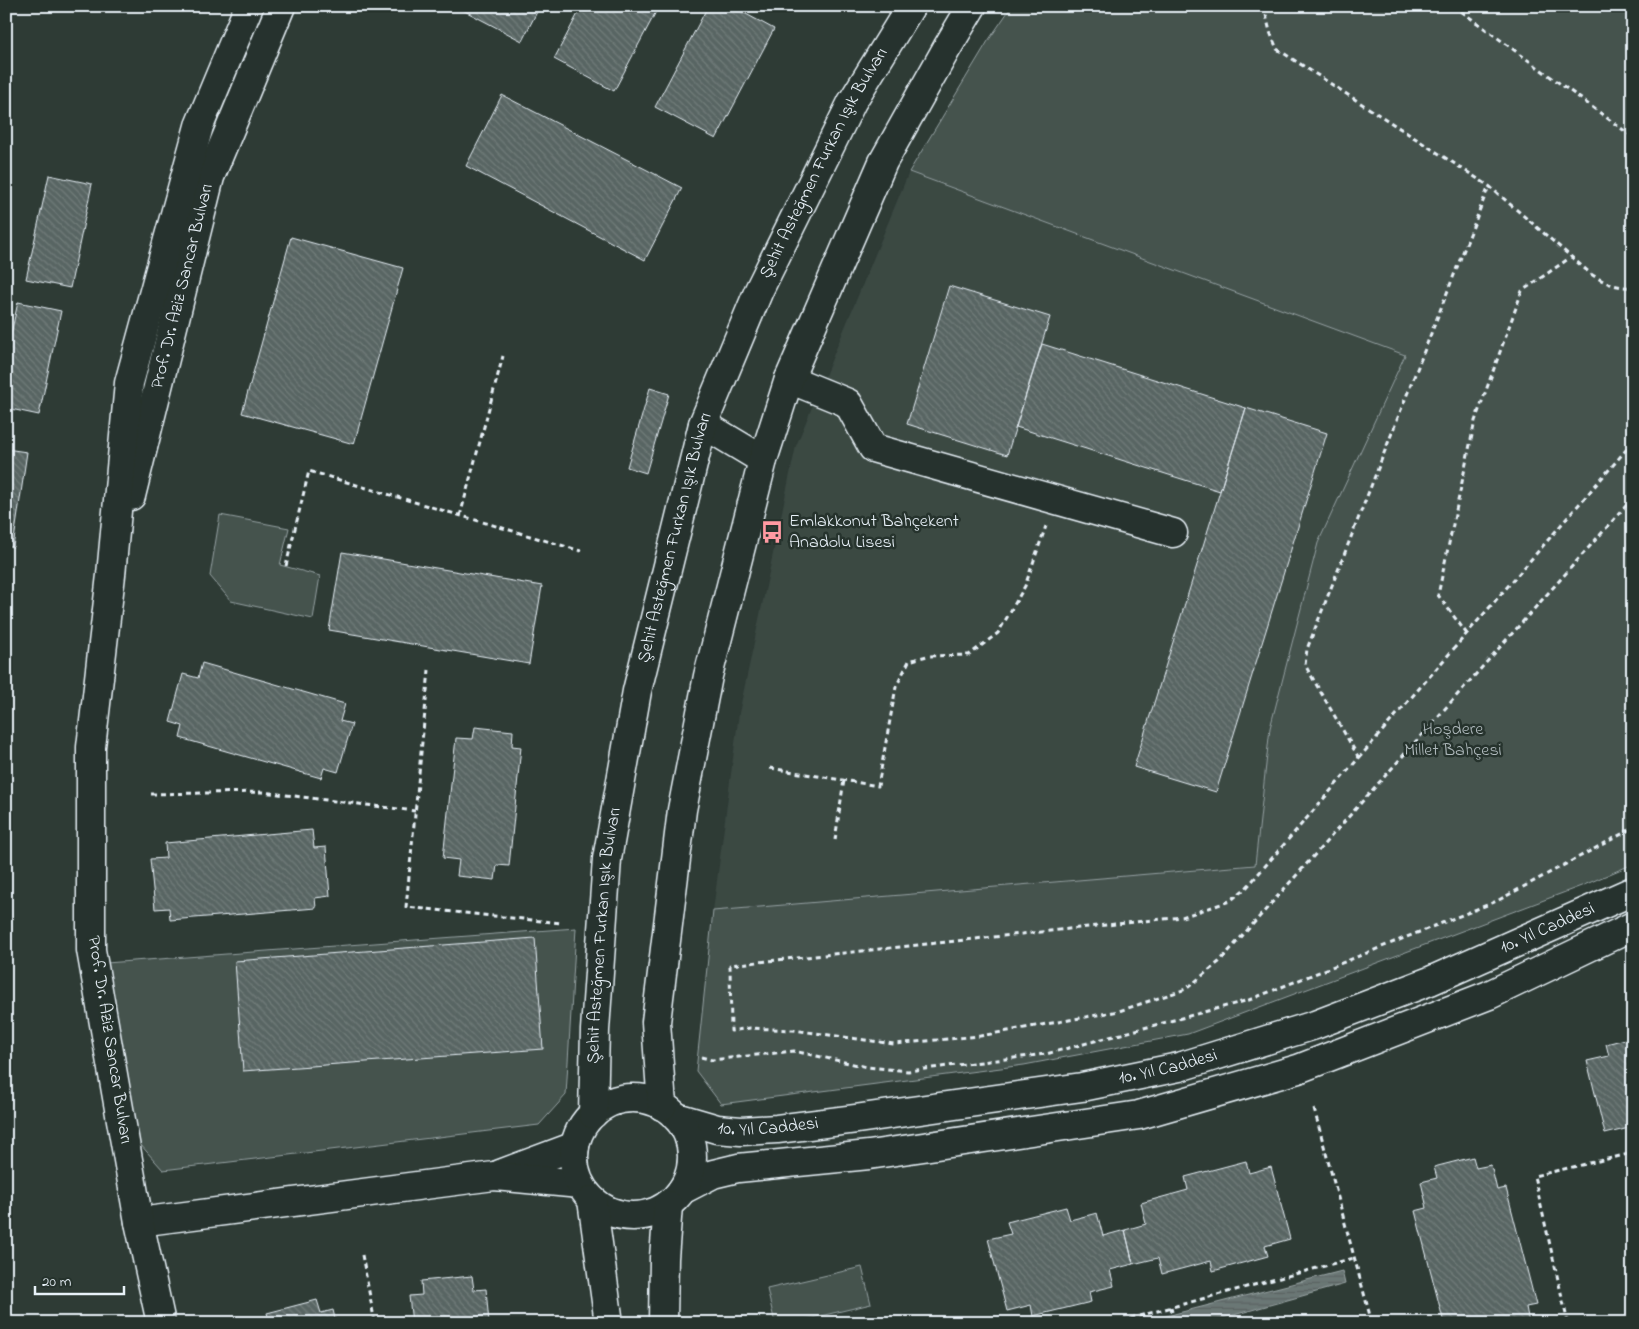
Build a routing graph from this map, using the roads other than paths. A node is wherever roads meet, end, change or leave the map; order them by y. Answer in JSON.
{"nodes":[{"id":1,"x":249,"y":6,"type":"edge"},
{"id":2,"x":280,"y":6,"type":"edge"},
{"id":3,"x":910,"y":6,"type":"edge"},
{"id":4,"x":972,"y":6,"type":"edge"},
{"id":5,"x":789,"y":379,"type":"junction"},
{"id":6,"x":703,"y":424,"type":"junction"},
{"id":7,"x":763,"y":460,"type":"junction"},
{"id":8,"x":1173,"y":533,"type":"dead end"},
{"id":9,"x":111,"y":575,"type":"junction"},
{"id":10,"x":1633,"y":891,"type":"edge"},
{"id":11,"x":1633,"y":926,"type":"edge"},
{"id":12,"x":669,"y":1111,"type":"junction"},
{"id":13,"x":593,"y":1114,"type":"junction"},
{"id":14,"x":575,"y":1146,"type":"junction"},
{"id":15,"x":494,"y":1176,"type":"junction"},
{"id":16,"x":586,"y":1192,"type":"junction"},
{"id":17,"x":675,"y":1197,"type":"junction"},
{"id":18,"x":139,"y":1222,"type":"junction"},
{"id":19,"x":161,"y":1323,"type":"edge"},
{"id":20,"x":608,"y":1323,"type":"edge"},
{"id":21,"x":663,"y":1323,"type":"edge"}],
"edges":[{"from":1,"to":9,"type":"street","name":"Prof. Dr. Aziz Sancar Bulvarı"},
{"from":2,"to":9,"type":"street","name":"Prof. Dr. Aziz Sancar Bulvarı"},
{"from":3,"to":6,"type":"street","name":"Şehit Asteğmen Furkan Işık Bulvarı"},
{"from":4,"to":5,"type":"street"},
{"from":5,"to":7,"type":"street"},
{"from":5,"to":8,"type":"street"},
{"from":6,"to":7,"type":"street"},
{"from":6,"to":13,"type":"street","name":"Şehit Asteğmen Furkan Işık Bulvarı"},
{"from":7,"to":12,"type":"street"},
{"from":9,"to":18,"type":"street","name":"Prof. Dr. Aziz Sancar Bulvarı"},
{"from":10,"to":12,"type":"street","name":"10. Yıl Caddesi"},
{"from":11,"to":17,"type":"street","name":"10. Yıl Caddesi"},
{"from":12,"to":13,"type":"street"},
{"from":12,"to":17,"type":"street"},
{"from":13,"to":14,"type":"street"},
{"from":14,"to":15,"type":"street"},
{"from":14,"to":16,"type":"street"},
{"from":15,"to":16,"type":"street"},
{"from":15,"to":18,"type":"street"},
{"from":16,"to":17,"type":"street"},
{"from":16,"to":20,"type":"street"},
{"from":17,"to":21,"type":"street"},
{"from":18,"to":19,"type":"street","name":"Prof. Dr. Aziz Sancar Bulvarı"}]}
